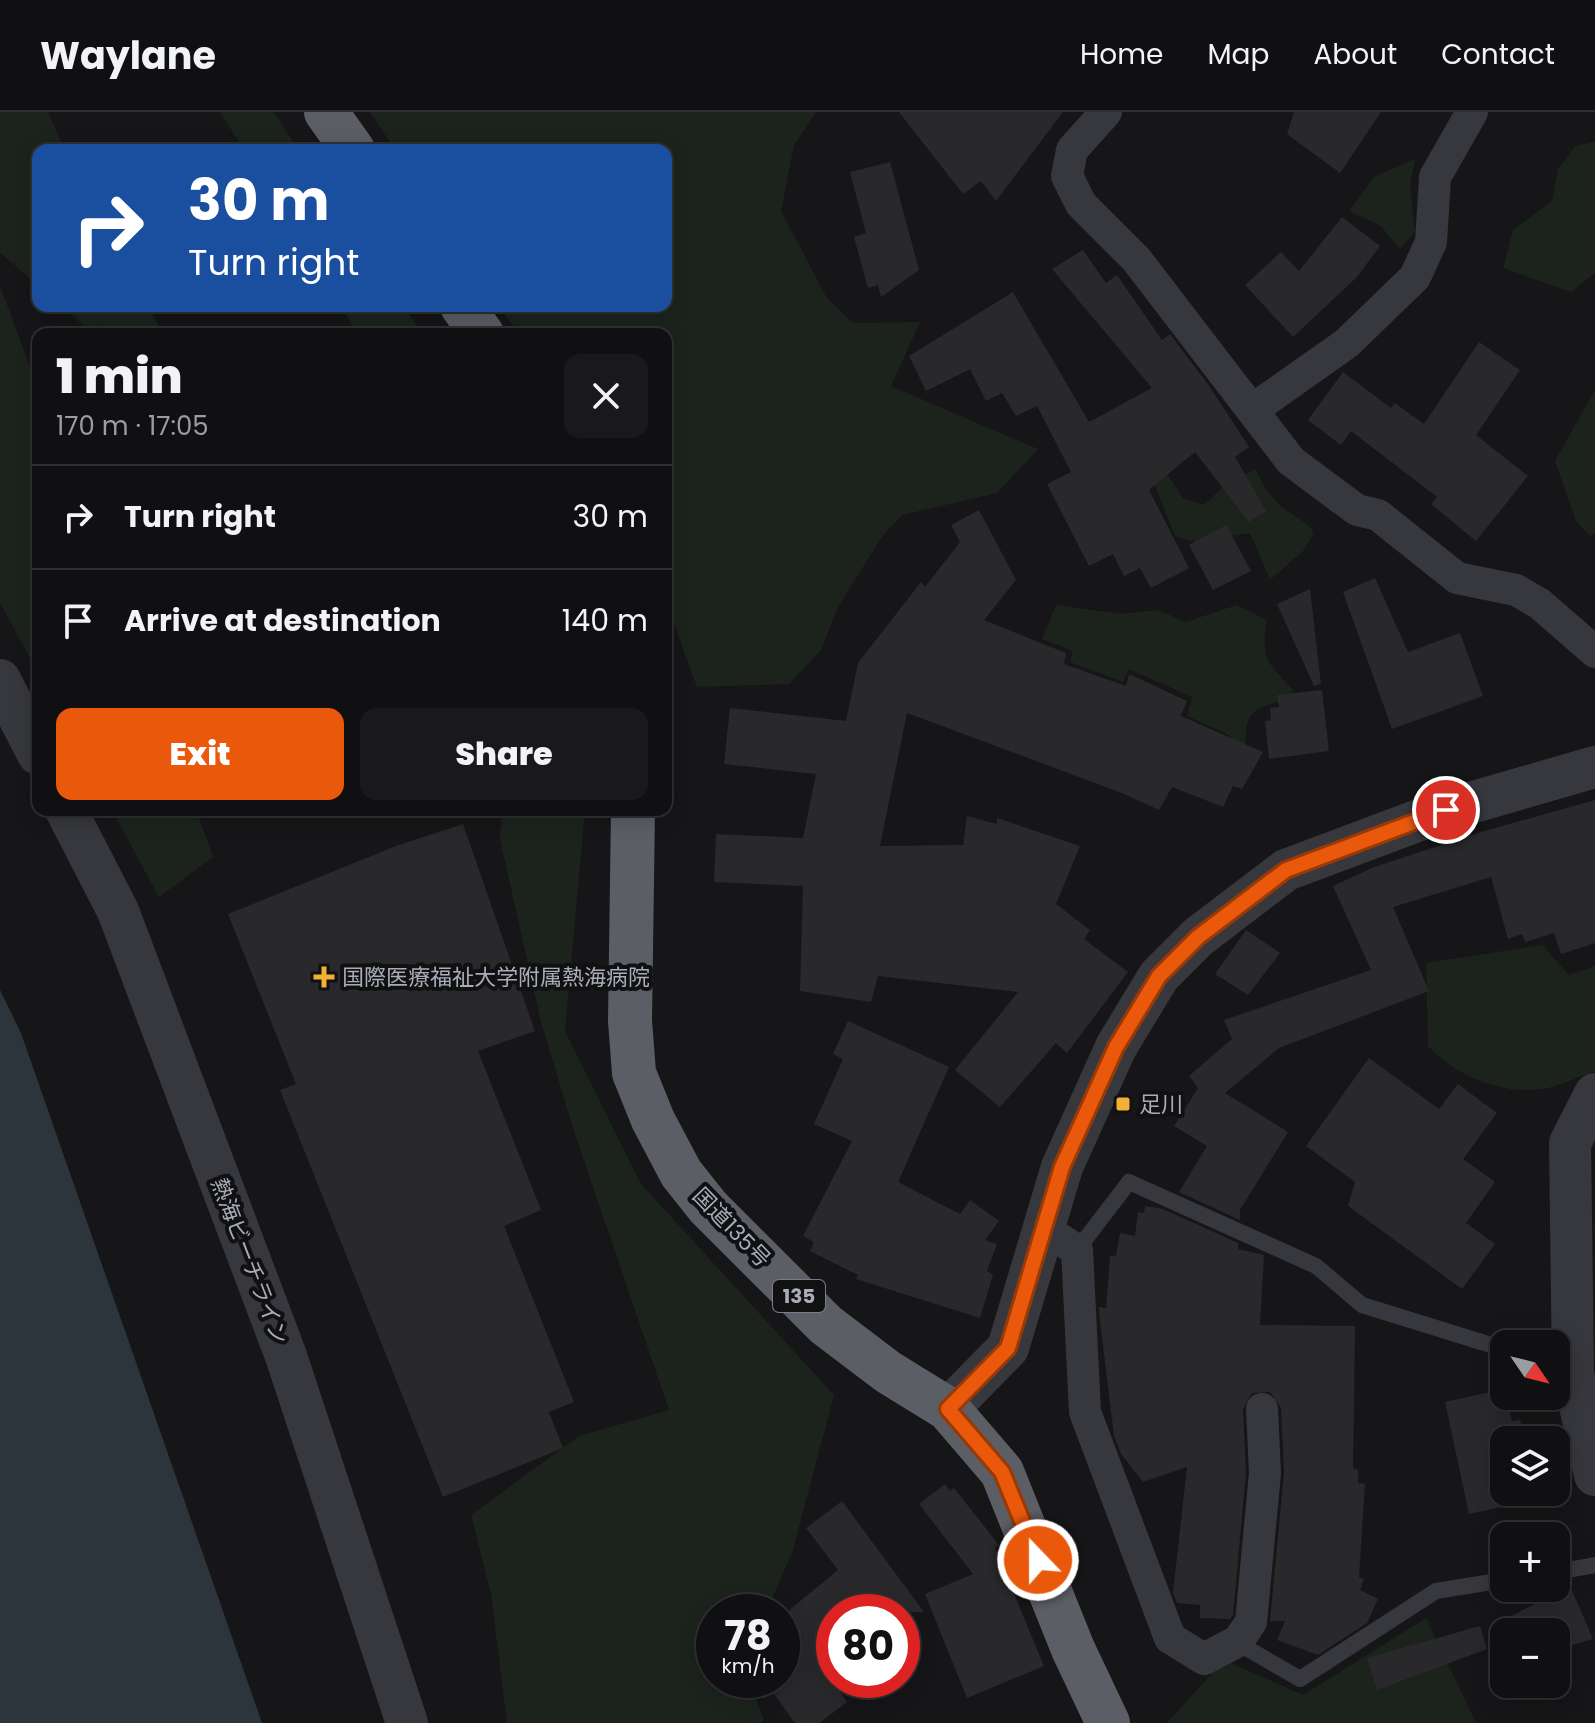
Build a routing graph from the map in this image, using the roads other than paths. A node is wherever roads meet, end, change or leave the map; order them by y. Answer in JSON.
{"nodes":[{"id":1,"x":326,"y":112,"type":"edge"},
{"id":2,"x":1106,"y":112,"type":"edge"},
{"id":3,"x":1472,"y":112,"type":"edge"},
{"id":4,"x":349,"y":144,"type":"edge"},
{"id":5,"x":1252,"y":410,"type":"junction"},
{"id":6,"x":1595,"y":652,"type":"edge"},
{"id":7,"x":0,"y":680,"type":"edge"},
{"id":8,"x":32,"y":742,"type":"edge"},
{"id":9,"x":1595,"y":767,"type":"edge"},
{"id":10,"x":69,"y":816,"type":"edge"},
{"id":11,"x":633,"y":816,"type":"edge"},
{"id":12,"x":1595,"y":1094,"type":"edge"},
{"id":13,"x":1060,"y":1240,"type":"junction"},
{"id":14,"x":1490,"y":1345,"type":"edge"},
{"id":15,"x":1575,"y":1371,"type":"edge"},
{"id":16,"x":948,"y":1409,"type":"junction"},
{"id":17,"x":1262,"y":1409,"type":"dead end"},
{"id":18,"x":1595,"y":1475,"type":"edge"},
{"id":19,"x":1595,"y":1565,"type":"edge"},
{"id":20,"x":1570,"y":1569,"type":"edge"},
{"id":21,"x":1490,"y":1582,"type":"edge"},
{"id":22,"x":1236,"y":1642,"type":"junction"},
{"id":23,"x":407,"y":1723,"type":"edge"},
{"id":24,"x":1108,"y":1723,"type":"edge"}],
"edges":[{"from":1,"to":4,"type":"highway"},
{"from":2,"to":5,"type":"street"},
{"from":3,"to":5,"type":"street"},
{"from":5,"to":6,"type":"street"},
{"from":7,"to":8,"type":"street"},
{"from":9,"to":13,"type":"street"},
{"from":10,"to":23,"type":"street","name":"熱海ビーチライン"},
{"from":11,"to":16,"type":"highway","name":"国道135号","number":"135"},
{"from":12,"to":15,"type":"street"},
{"from":13,"to":14,"type":"lane"},
{"from":13,"to":16,"type":"street"},
{"from":13,"to":22,"type":"street"},
{"from":15,"to":18,"type":"street"},
{"from":16,"to":24,"type":"highway","name":"国道135号","number":"135"},
{"from":17,"to":22,"type":"street"},
{"from":19,"to":20,"type":"lane"},
{"from":21,"to":22,"type":"lane"}]}
